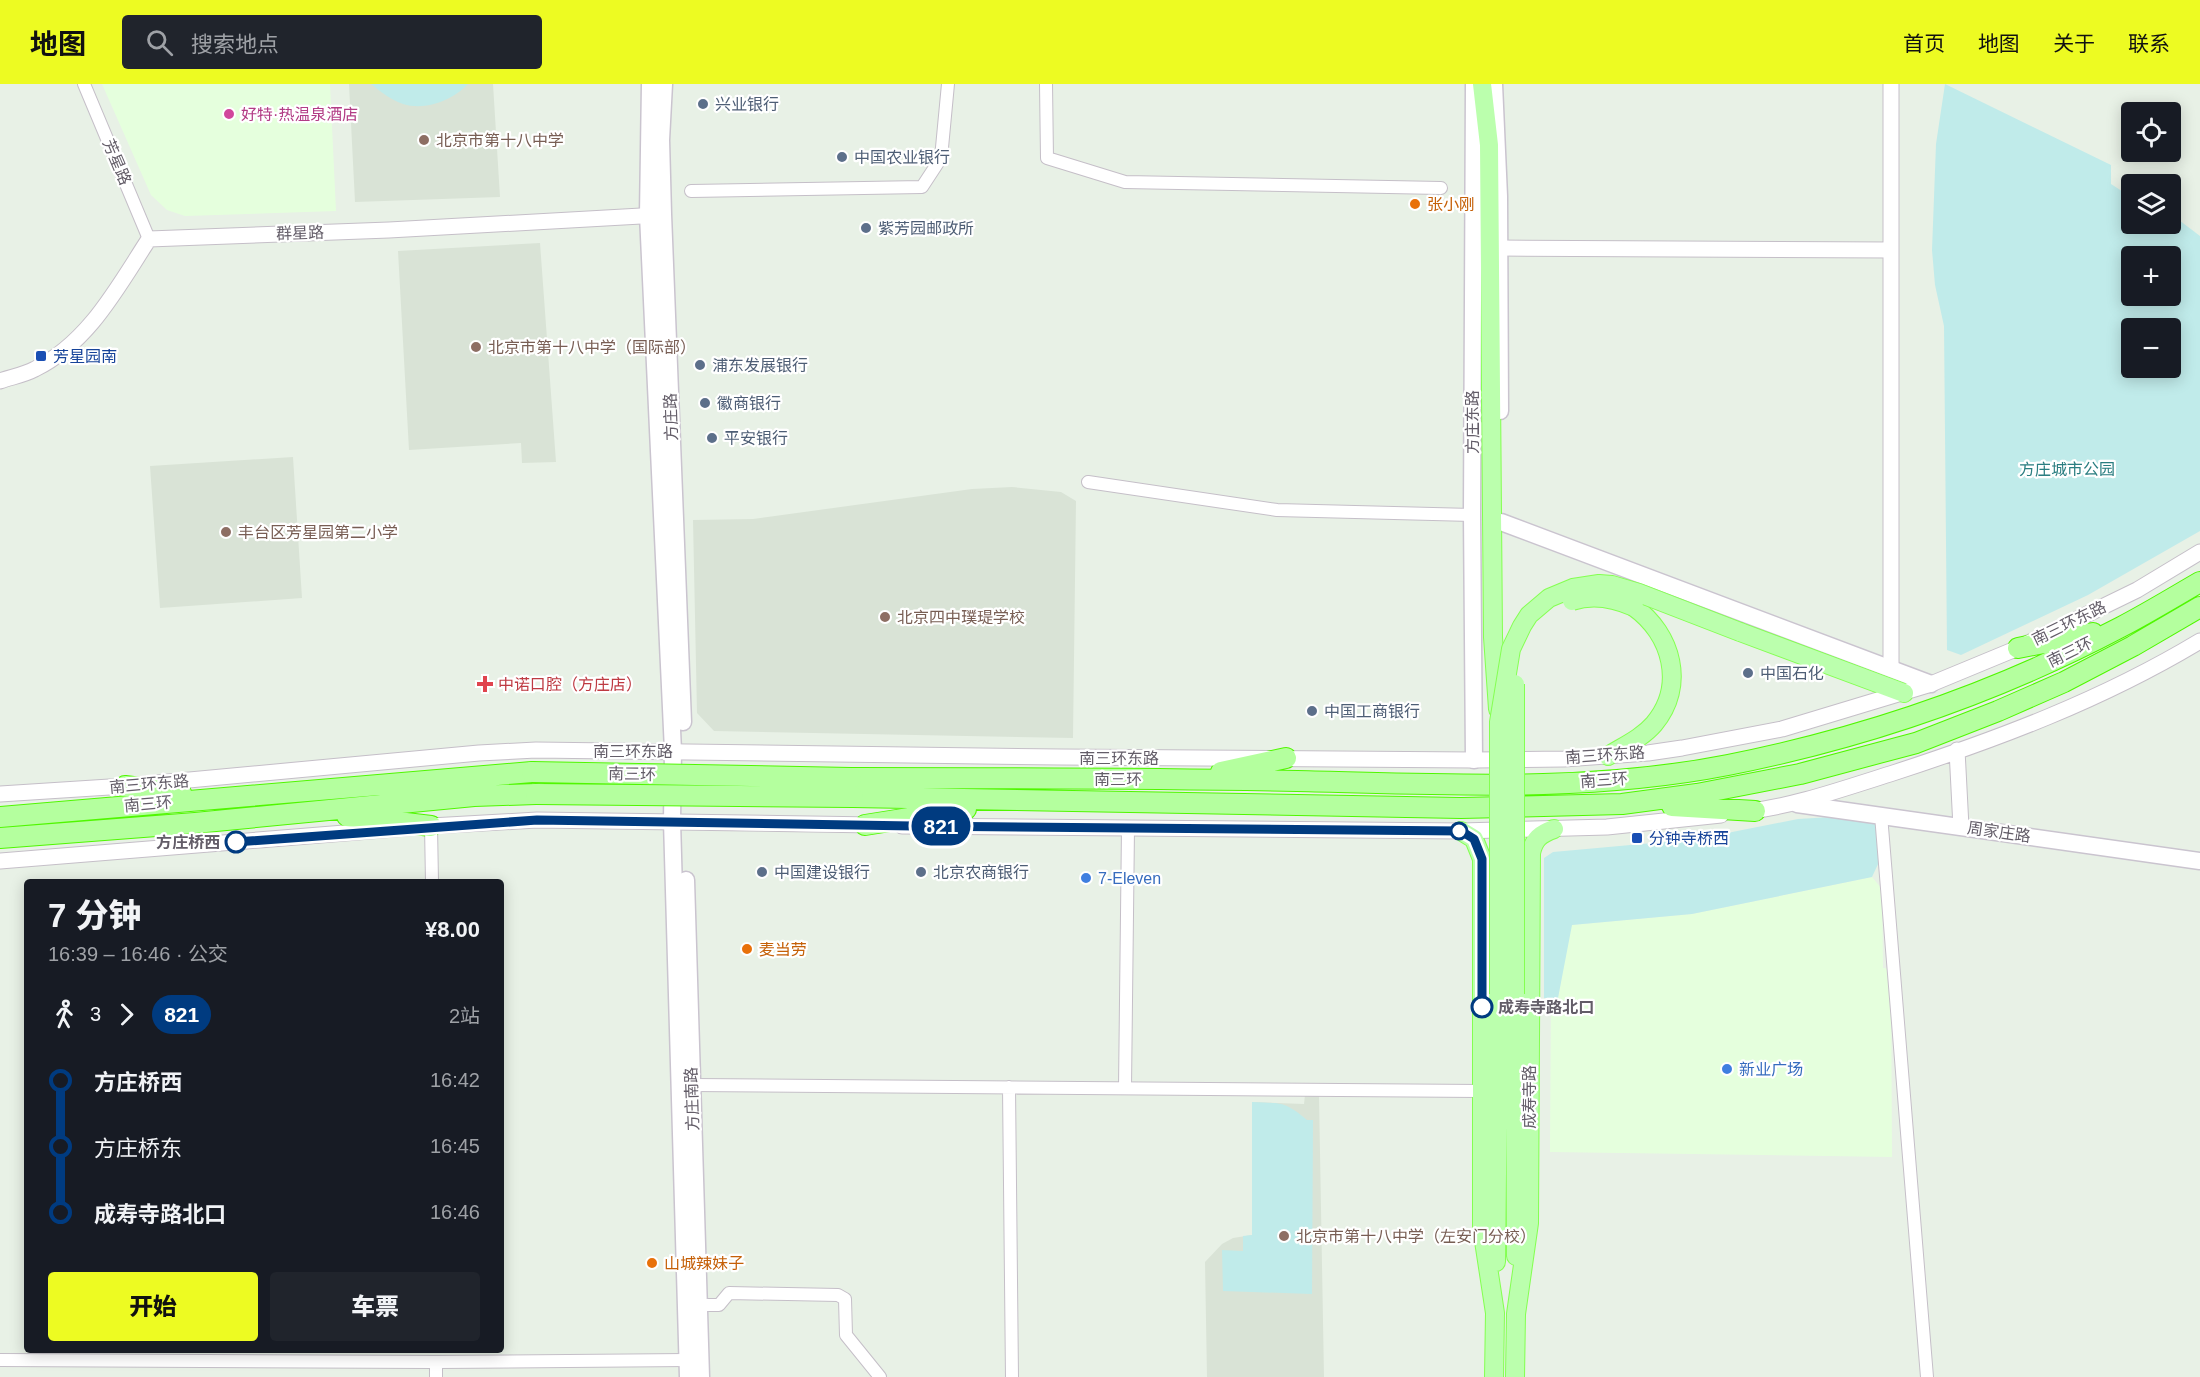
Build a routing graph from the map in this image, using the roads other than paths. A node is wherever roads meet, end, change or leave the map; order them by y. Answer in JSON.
{"nodes":[{"id":1,"x":84,"y":84,"type":"edge"},
{"id":2,"x":650,"y":84,"type":"edge"},
{"id":3,"x":664,"y":84,"type":"edge"},
{"id":4,"x":948,"y":84,"type":"edge"},
{"id":5,"x":1046,"y":84,"type":"edge"},
{"id":6,"x":1474,"y":84,"type":"edge"},
{"id":7,"x":1482,"y":84,"type":"edge"},
{"id":8,"x":1494,"y":84,"type":"edge"},
{"id":9,"x":1891,"y":84,"type":"edge"},
{"id":10,"x":1441,"y":188,"type":"dead end"},
{"id":11,"x":691,"y":191,"type":"dead end"},
{"id":12,"x":656,"y":215,"type":"junction"},
{"id":13,"x":149,"y":239,"type":"junction"},
{"id":14,"x":1499,"y":248,"type":"junction"},
{"id":15,"x":1891,"y":250,"type":"junction"},
{"id":16,"x":0,"y":381,"type":"edge"},
{"id":17,"x":1088,"y":482,"type":"dead end"},
{"id":18,"x":1472,"y":515,"type":"junction"},
{"id":19,"x":1501,"y":522,"type":"junction"},
{"id":20,"x":2200,"y":552,"type":"edge"},
{"id":21,"x":2200,"y":582,"type":"edge"},
{"id":22,"x":2200,"y":607,"type":"edge"},
{"id":23,"x":2122,"y":627,"type":"junction"},
{"id":24,"x":2200,"y":641,"type":"edge"},
{"id":25,"x":2018,"y":648,"type":"junction"},
{"id":26,"x":1891,"y":669,"type":"junction"},
{"id":27,"x":1931,"y":684,"type":"junction"},
{"id":28,"x":1904,"y":693,"type":"junction"},
{"id":29,"x":1499,"y":722,"type":"junction"},
{"id":30,"x":1957,"y":750,"type":"junction"},
{"id":31,"x":679,"y":751,"type":"junction"},
{"id":32,"x":1608,"y":756,"type":"junction"},
{"id":33,"x":1286,"y":758,"type":"junction"},
{"id":34,"x":1474,"y":760,"type":"junction"},
{"id":35,"x":1501,"y":760,"type":"junction"},
{"id":36,"x":1187,"y":779,"type":"junction"},
{"id":37,"x":125,"y":786,"type":"junction"},
{"id":38,"x":852,"y":788,"type":"junction"},
{"id":39,"x":0,"y":794,"type":"edge"},
{"id":40,"x":225,"y":798,"type":"junction"},
{"id":41,"x":1016,"y":801,"type":"junction"},
{"id":42,"x":1622,"y":804,"type":"junction"},
{"id":43,"x":1797,"y":804,"type":"junction"},
{"id":44,"x":1755,"y":811,"type":"junction"},
{"id":45,"x":309,"y":812,"type":"junction"},
{"id":46,"x":1881,"y":815,"type":"junction"},
{"id":47,"x":0,"y":817,"type":"edge"},
{"id":48,"x":678,"y":821,"type":"junction"},
{"id":49,"x":865,"y":825,"type":"junction"},
{"id":50,"x":430,"y":826,"type":"junction"},
{"id":51,"x":1961,"y":827,"type":"junction"},
{"id":52,"x":1128,"y":828,"type":"junction"},
{"id":53,"x":1554,"y":829,"type":"junction"},
{"id":54,"x":1461,"y":831,"type":"junction"},
{"id":55,"x":0,"y":838,"type":"edge"},
{"id":56,"x":0,"y":861,"type":"edge"},
{"id":57,"x":2200,"y":861,"type":"edge"},
{"id":58,"x":432,"y":879,"type":"edge"},
{"id":59,"x":1482,"y":962,"type":"junction"},
{"id":60,"x":1530,"y":962,"type":"junction"},
{"id":61,"x":1507,"y":994,"type":"junction"},
{"id":62,"x":692,"y":1085,"type":"junction"},
{"id":63,"x":1009,"y":1087,"type":"junction"},
{"id":64,"x":1125,"y":1088,"type":"junction"},
{"id":65,"x":1481,"y":1091,"type":"junction"},
{"id":66,"x":699,"y":1305,"type":"junction"},
{"id":67,"x":1495,"y":1313,"type":"junction"},
{"id":68,"x":1516,"y":1314,"type":"junction"},
{"id":69,"x":0,"y":1360,"type":"edge"},
{"id":70,"x":688,"y":1360,"type":"junction"},
{"id":71,"x":436,"y":1362,"type":"junction"},
{"id":72,"x":436,"y":1377,"type":"edge"},
{"id":73,"x":688,"y":1377,"type":"edge"},
{"id":74,"x":701,"y":1377,"type":"edge"},
{"id":75,"x":880,"y":1377,"type":"edge"},
{"id":76,"x":1012,"y":1377,"type":"edge"},
{"id":77,"x":1494,"y":1377,"type":"edge"},
{"id":78,"x":1515,"y":1377,"type":"edge"},
{"id":79,"x":1927,"y":1377,"type":"edge"}],
"edges":[{"from":1,"to":13,"type":"street","name":"芳星路"},
{"from":2,"to":12,"type":"main road","name":"方庄路"},
{"from":3,"to":12,"type":"main road","name":"方庄路"},
{"from":4,"to":11,"type":"street"},
{"from":5,"to":10,"type":"street"},
{"from":6,"to":18,"type":"main road","name":"方庄东路"},
{"from":7,"to":29,"type":"main road","bridge":true},
{"from":8,"to":14,"type":"main road"},
{"from":9,"to":15,"type":"street"},
{"from":12,"to":13,"type":"street","name":"群星路"},
{"from":12,"to":31,"type":"main road","name":"方庄路"},
{"from":13,"to":16,"type":"street"},
{"from":14,"to":15,"type":"street"},
{"from":14,"to":19,"type":"main road"},
{"from":15,"to":26,"type":"street"},
{"from":17,"to":18,"type":"street"},
{"from":18,"to":34,"type":"main road","name":"方庄东路"},
{"from":19,"to":26,"type":"main road"},
{"from":19,"to":35,"type":"main road"},
{"from":20,"to":25,"type":"street","name":"南三环东路"},
{"from":21,"to":23,"type":"highway","name":"南三环"},
{"from":22,"to":42,"type":"highway","name":"南三环"},
{"from":23,"to":25,"type":"highway"},
{"from":23,"to":36,"type":"highway","name":"南三环"},
{"from":24,"to":30,"type":"street"},
{"from":25,"to":27,"type":"street","name":"南三环东路"},
{"from":26,"to":27,"type":"main road"},
{"from":27,"to":28,"type":"street","name":"南三环东路"},
{"from":28,"to":29,"type":"main road","bridge":true},
{"from":28,"to":32,"type":"street","name":"南三环东路"},
{"from":29,"to":61,"type":"main road","bridge":true},
{"from":30,"to":43,"type":"street"},
{"from":30,"to":51,"type":"street"},
{"from":31,"to":33,"type":"street","name":"南三环东路"},
{"from":31,"to":37,"type":"street","name":"南三环东路"},
{"from":31,"to":48,"type":"main road","name":"方庄路"},
{"from":32,"to":35,"type":"street","name":"南三环东路"},
{"from":32,"to":61,"type":"main road","bridge":true},
{"from":33,"to":34,"type":"street","name":"南三环东路"},
{"from":33,"to":36,"type":"highway"},
{"from":34,"to":35,"type":"street","name":"南三环东路"},
{"from":36,"to":38,"type":"highway","name":"南三环"},
{"from":37,"to":39,"type":"street","name":"南三环东路"},
{"from":37,"to":40,"type":"highway"},
{"from":38,"to":40,"type":"highway","name":"南三环","bridge":true},
{"from":38,"to":41,"type":"highway","name":"南三环"},
{"from":38,"to":45,"type":"highway","name":"南三环","bridge":true},
{"from":40,"to":47,"type":"highway","name":"南三环"},
{"from":41,"to":42,"type":"highway","name":"南三环"},
{"from":41,"to":49,"type":"highway"},
{"from":42,"to":44,"type":"highway"},
{"from":43,"to":44,"type":"street"},
{"from":43,"to":46,"type":"main road","name":"周家庄路"},
{"from":44,"to":53,"type":"street"},
{"from":45,"to":50,"type":"highway"},
{"from":45,"to":55,"type":"highway","name":"南三环"},
{"from":46,"to":51,"type":"main road","name":"周家庄路"},
{"from":46,"to":79,"type":"street"},
{"from":48,"to":49,"type":"street"},
{"from":48,"to":50,"type":"street"},
{"from":48,"to":62,"type":"main road","name":"方庄南路"},
{"from":48,"to":70,"type":"main road","name":"方庄南路"},
{"from":49,"to":52,"type":"street"},
{"from":50,"to":56,"type":"street"},
{"from":50,"to":58,"type":"street"},
{"from":51,"to":57,"type":"main road","name":"周家庄路"},
{"from":52,"to":54,"type":"street"},
{"from":52,"to":64,"type":"street"},
{"from":53,"to":54,"type":"street"},
{"from":53,"to":60,"type":"main road","name":"成寿寺路"},
{"from":54,"to":59,"type":"main road"},
{"from":59,"to":60,"type":"main road"},
{"from":59,"to":65,"type":"main road"},
{"from":60,"to":68,"type":"main road","name":"成寿寺路"},
{"from":61,"to":67,"type":"main road"},
{"from":61,"to":68,"type":"main road"},
{"from":62,"to":63,"type":"street"},
{"from":62,"to":66,"type":"main road","name":"方庄南路"},
{"from":63,"to":64,"type":"street"},
{"from":63,"to":76,"type":"street"},
{"from":64,"to":65,"type":"street"},
{"from":65,"to":67,"type":"main road"},
{"from":66,"to":74,"type":"main road","name":"方庄南路"},
{"from":66,"to":75,"type":"street"},
{"from":67,"to":77,"type":"main road"},
{"from":68,"to":78,"type":"main road","name":"成寿寺路"},
{"from":69,"to":71,"type":"street"},
{"from":70,"to":71,"type":"street"},
{"from":70,"to":73,"type":"main road","name":"方庄南路"},
{"from":71,"to":72,"type":"street"}]}
